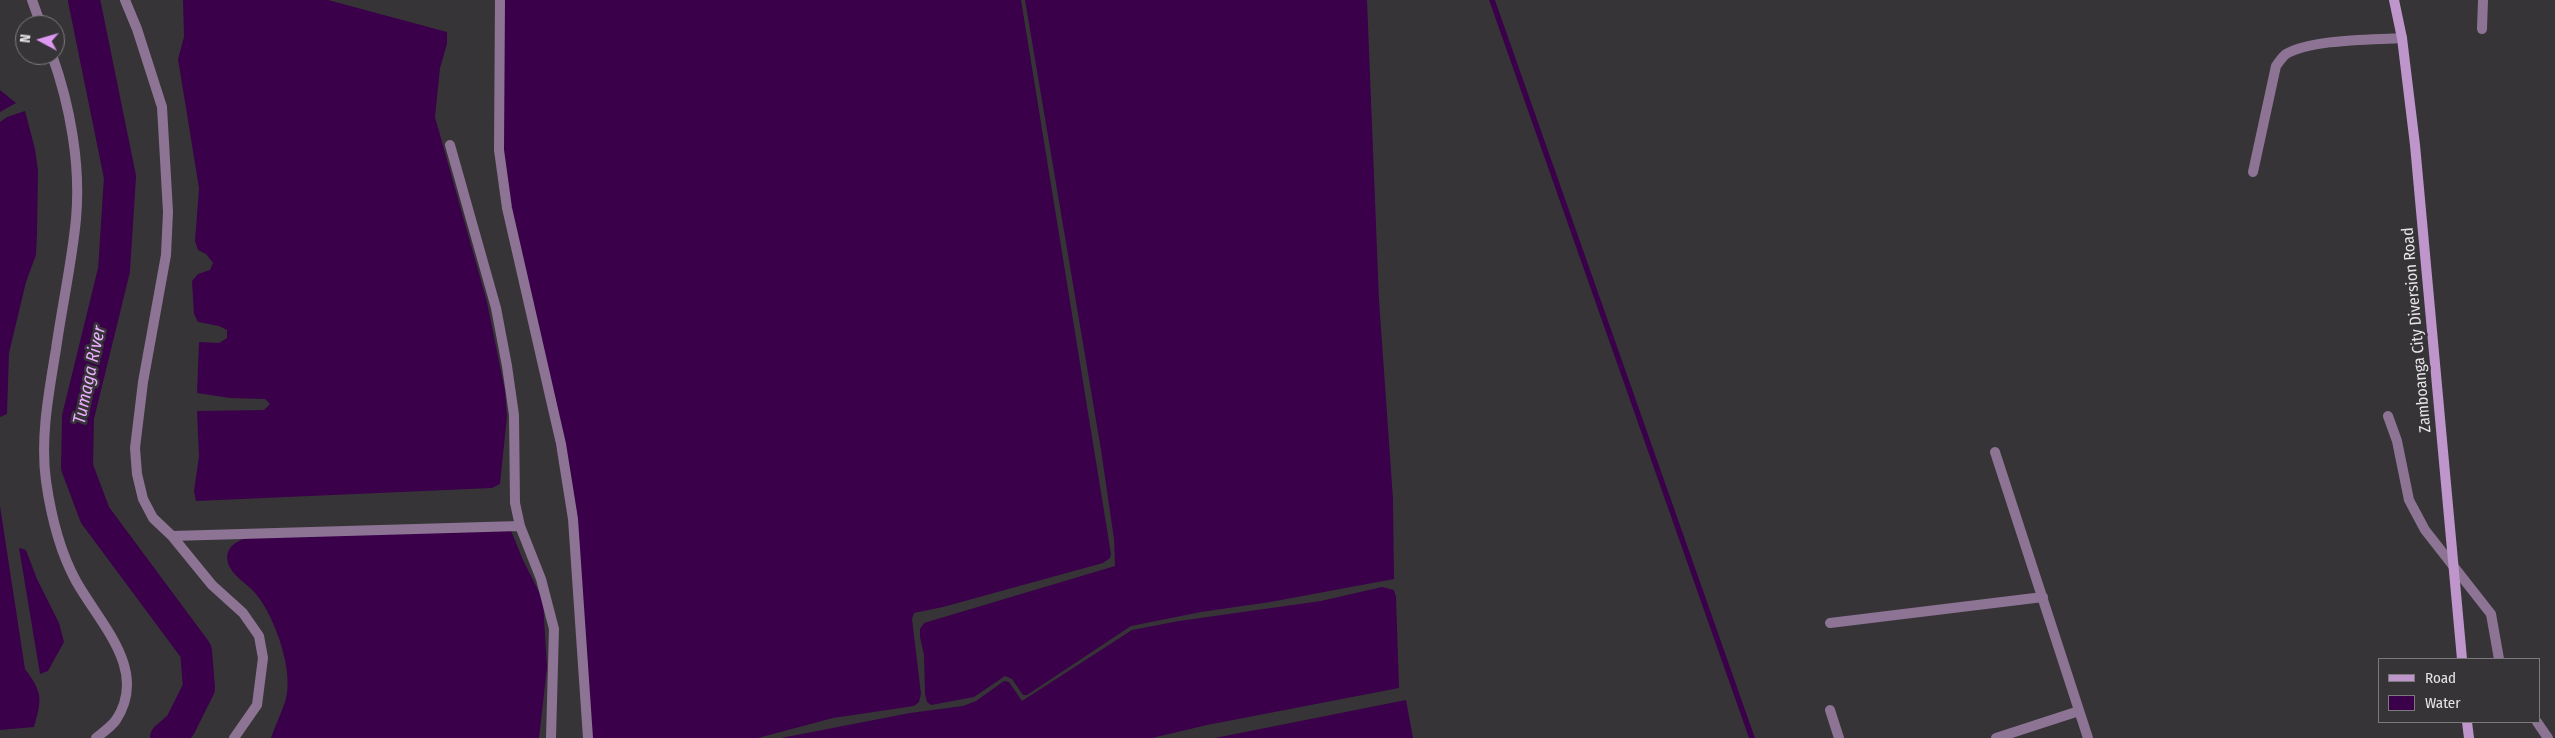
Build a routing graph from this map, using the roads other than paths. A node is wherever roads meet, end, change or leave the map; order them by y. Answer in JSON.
{"nodes":[{"id":1,"x":32,"y":0,"type":"edge"},
{"id":2,"x":125,"y":0,"type":"edge"},
{"id":3,"x":500,"y":0,"type":"edge"},
{"id":4,"x":2394,"y":0,"type":"edge"},
{"id":5,"x":2483,"y":0,"type":"edge"},
{"id":6,"x":37,"y":15,"type":"edge"},
{"id":7,"x":2482,"y":29,"type":"dead end"},
{"id":8,"x":2402,"y":38,"type":"junction"},
{"id":9,"x":55,"y":65,"type":"edge"},
{"id":10,"x":450,"y":145,"type":"dead end"},
{"id":11,"x":2253,"y":172,"type":"dead end"},
{"id":12,"x":2388,"y":416,"type":"dead end"},
{"id":13,"x":1995,"y":452,"type":"dead end"},
{"id":14,"x":520,"y":526,"type":"junction"},
{"id":15,"x":172,"y":536,"type":"junction"},
{"id":16,"x":2454,"y":567,"type":"junction"},
{"id":17,"x":2042,"y":597,"type":"junction"},
{"id":18,"x":1830,"y":623,"type":"dead end"},
{"id":19,"x":2462,"y":658,"type":"edge"},
{"id":20,"x":2498,"y":658,"type":"edge"},
{"id":21,"x":1830,"y":710,"type":"dead end"},
{"id":22,"x":2079,"y":711,"type":"junction"},
{"id":23,"x":2467,"y":723,"type":"edge"},
{"id":24,"x":2538,"y":723,"type":"edge"},
{"id":25,"x":96,"y":738,"type":"edge"},
{"id":26,"x":234,"y":738,"type":"edge"},
{"id":27,"x":551,"y":738,"type":"edge"},
{"id":28,"x":588,"y":738,"type":"edge"},
{"id":29,"x":1839,"y":738,"type":"edge"},
{"id":30,"x":1996,"y":738,"type":"edge"},
{"id":31,"x":2088,"y":738,"type":"edge"},
{"id":32,"x":2469,"y":738,"type":"edge"},
{"id":33,"x":2548,"y":738,"type":"edge"}],
"edges":[{"from":1,"to":6,"type":"street"},
{"from":2,"to":15,"type":"street"},
{"from":3,"to":28,"type":"street"},
{"from":4,"to":8,"type":"main road","name":"Zamboanga City Diversion Road"},
{"from":5,"to":7,"type":"street"},
{"from":8,"to":11,"type":"street"},
{"from":8,"to":16,"type":"main road","name":"Zamboanga City Diversion Road"},
{"from":9,"to":25,"type":"street"},
{"from":10,"to":14,"type":"street"},
{"from":12,"to":16,"type":"street"},
{"from":13,"to":17,"type":"street"},
{"from":14,"to":15,"type":"street"},
{"from":14,"to":27,"type":"street"},
{"from":15,"to":26,"type":"street"},
{"from":16,"to":19,"type":"main road","name":"Zamboanga City Diversion Road"},
{"from":16,"to":20,"type":"street"},
{"from":17,"to":18,"type":"street"},
{"from":17,"to":22,"type":"street"},
{"from":21,"to":29,"type":"street"},
{"from":22,"to":30,"type":"street"},
{"from":22,"to":31,"type":"street"},
{"from":23,"to":32,"type":"main road"},
{"from":24,"to":33,"type":"street"}]}
